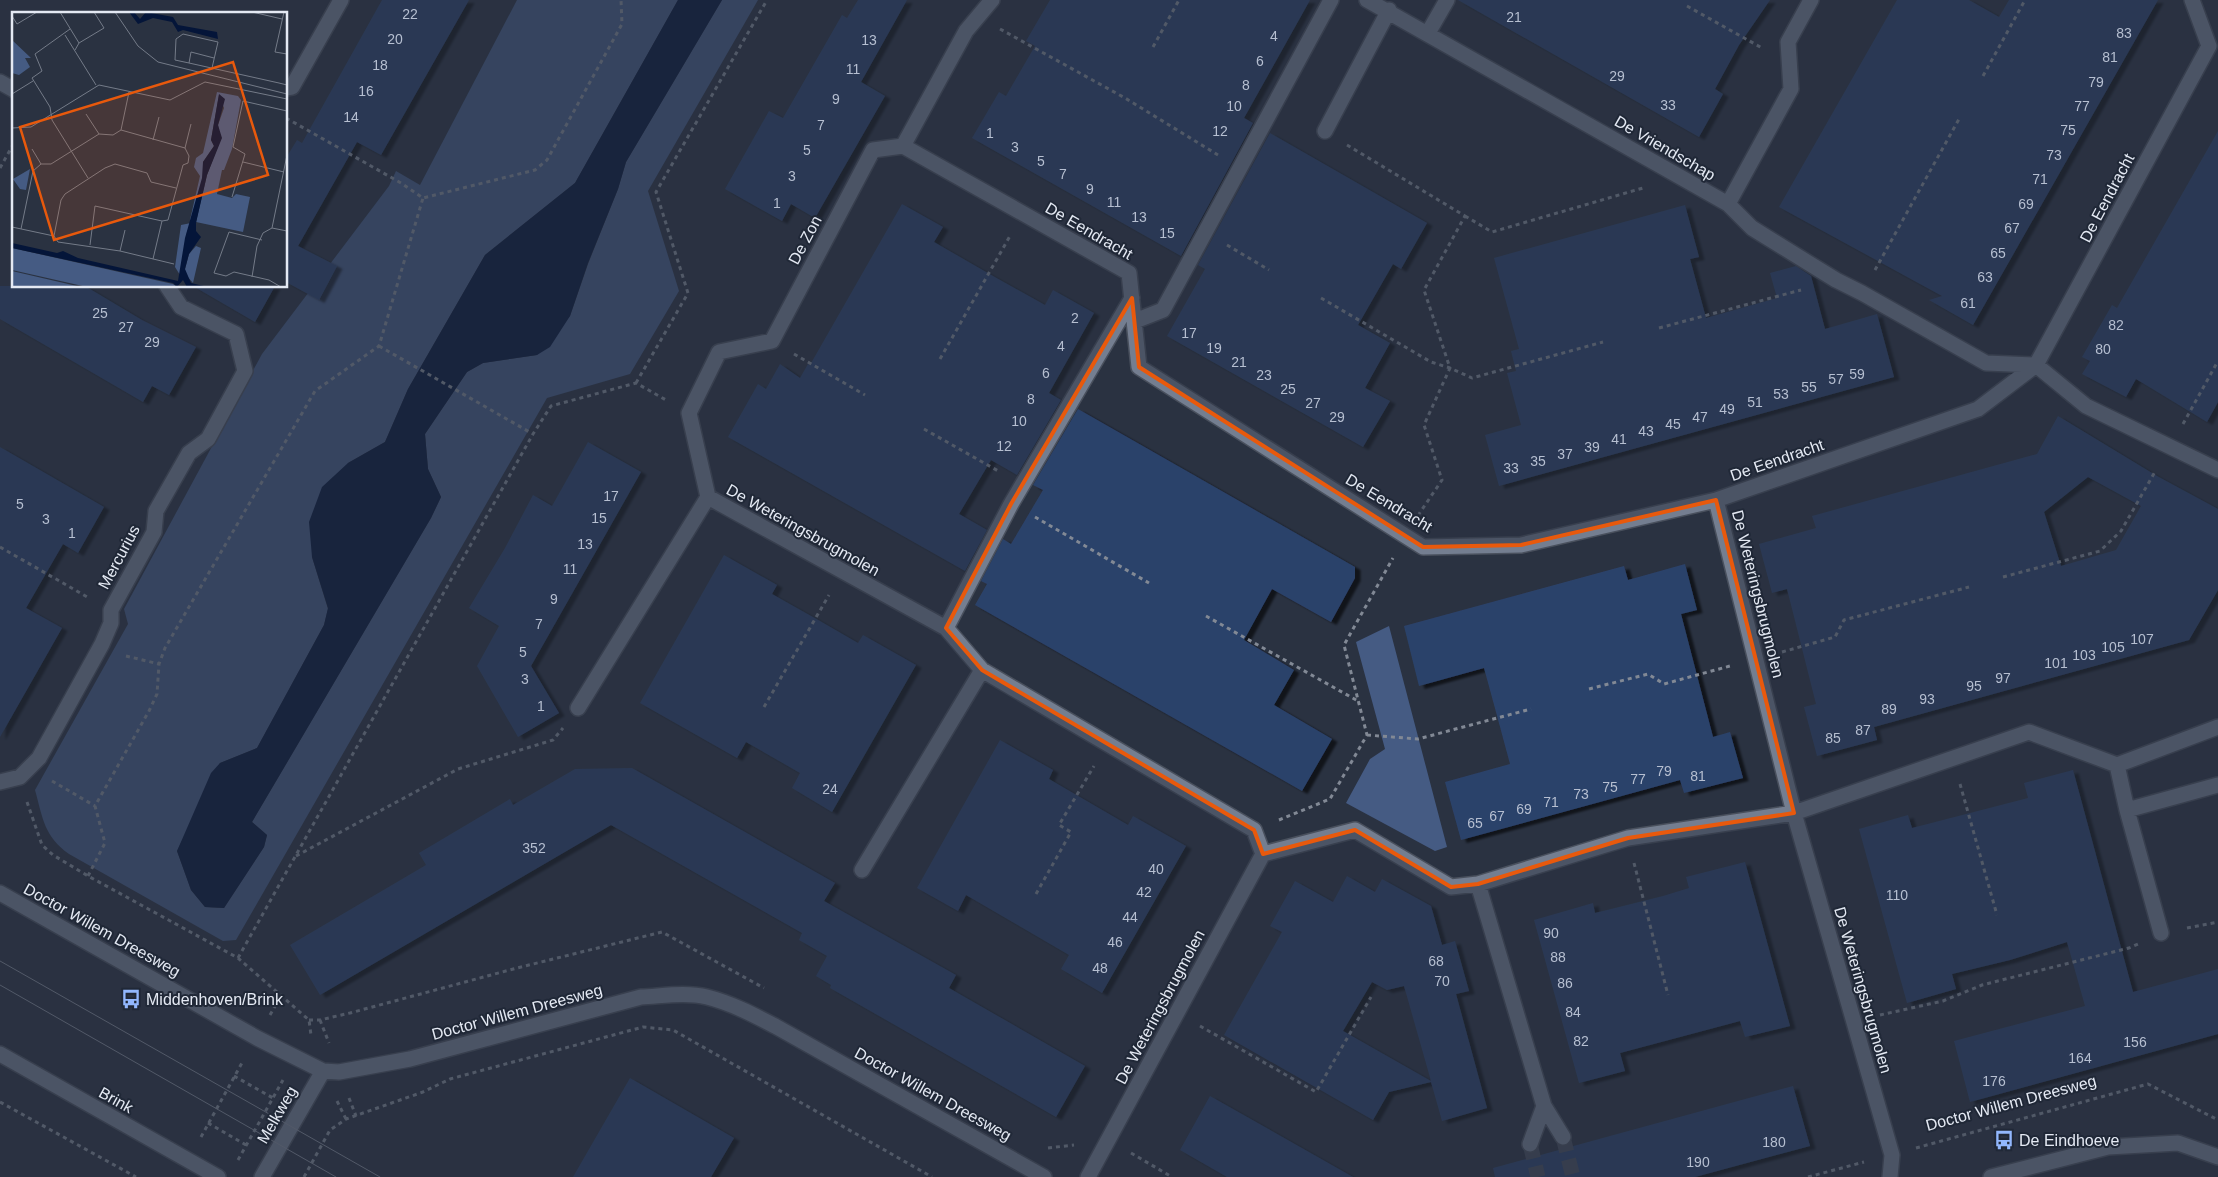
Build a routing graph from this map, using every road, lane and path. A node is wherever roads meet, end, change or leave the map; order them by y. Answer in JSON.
{"nodes":[{"id":1,"x":341,"y":0,"type":"edge"},
{"id":2,"x":621,"y":0,"type":"edge"},
{"id":3,"x":767,"y":0,"type":"edge"},
{"id":4,"x":992,"y":0,"type":"edge"},
{"id":5,"x":1179,"y":0,"type":"edge"},
{"id":6,"x":1331,"y":0,"type":"edge"},
{"id":7,"x":1367,"y":0,"type":"edge"},
{"id":8,"x":1447,"y":0,"type":"edge"},
{"id":9,"x":1812,"y":0,"type":"edge"},
{"id":10,"x":2025,"y":0,"type":"edge"},
{"id":11,"x":2192,"y":0,"type":"edge"},
{"id":12,"x":1688,"y":6,"type":"dead end"},
{"id":13,"x":1389,"y":10,"type":"junction"},
{"id":14,"x":978,"y":17,"type":"junction"},
{"id":15,"x":1428,"y":33,"type":"junction"},
{"id":16,"x":1153,"y":47,"type":"dead end"},
{"id":17,"x":2214,"y":49,"type":"edge"},
{"id":18,"x":1789,"y":63,"type":"junction"},
{"id":19,"x":1983,"y":76,"type":"dead end"},
{"id":20,"x":0,"y":82,"type":"edge"},
{"id":21,"x":288,"y":88,"type":"edge"},
{"id":22,"x":12,"y":89,"type":"edge"},
{"id":23,"x":1959,"y":118,"type":"dead end"},
{"id":24,"x":288,"y":119,"type":"edge"},
{"id":25,"x":1325,"y":131,"type":"joint"},
{"id":26,"x":903,"y":146,"type":"junction"},
{"id":27,"x":12,"y":147,"type":"edge"},
{"id":28,"x":0,"y":168,"type":"edge"},
{"id":29,"x":1240,"y":168,"type":"junction"},
{"id":30,"x":1680,"y":177,"type":"junction"},
{"id":31,"x":423,"y":198,"type":"junction"},
{"id":32,"x":1728,"y":204,"type":"junction"},
{"id":33,"x":1022,"y":213,"type":"junction"},
{"id":34,"x":1465,"y":216,"type":"junction"},
{"id":35,"x":1205,"y":232,"type":"junction"},
{"id":36,"x":1270,"y":270,"type":"dead end"},
{"id":37,"x":1836,"y":280,"type":"junction"},
{"id":38,"x":168,"y":288,"type":"edge"},
{"id":39,"x":1862,"y":292,"type":"junction"},
{"id":40,"x":1132,"y":298,"type":"junction"},
{"id":41,"x":1321,"y":298,"type":"dead end"},
{"id":42,"x":1134,"y":321,"type":"junction"},
{"id":43,"x":1659,"y":328,"type":"dead end"},
{"id":44,"x":772,"y":341,"type":"junction"},
{"id":45,"x":1603,"y":342,"type":"dead end"},
{"id":46,"x":379,"y":346,"type":"junction"},
{"id":47,"x":940,"y":359,"type":"dead end"},
{"id":48,"x":2218,"y":361,"type":"edge"},
{"id":49,"x":2036,"y":366,"type":"junction"},
{"id":50,"x":1450,"y":368,"type":"junction"},
{"id":51,"x":636,"y":383,"type":"junction"},
{"id":52,"x":865,"y":395,"type":"dead end"},
{"id":53,"x":689,"y":413,"type":"junction"},
{"id":54,"x":924,"y":429,"type":"dead end"},
{"id":55,"x":534,"y":434,"type":"junction"},
{"id":56,"x":2170,"y":447,"type":"junction"},
{"id":57,"x":2218,"y":470,"type":"edge"},
{"id":58,"x":1023,"y":485,"type":"junction"},
{"id":59,"x":708,"y":497,"type":"junction"},
{"id":60,"x":1716,"y":500,"type":"junction"},
{"id":61,"x":1012,"y":504,"type":"junction"},
{"id":62,"x":1405,"y":536,"type":"junction"},
{"id":63,"x":0,"y":547,"type":"edge"},
{"id":64,"x":843,"y":572,"type":"junction"},
{"id":65,"x":2002,"y":577,"type":"dead end"},
{"id":66,"x":1149,"y":583,"type":"dead end"},
{"id":67,"x":1969,"y":587,"type":"dead end"},
{"id":68,"x":111,"y":610,"type":"junction"},
{"id":69,"x":1206,"y":616,"type":"dead end"},
{"id":70,"x":946,"y":628,"type":"junction"},
{"id":71,"x":102,"y":644,"type":"junction"},
{"id":72,"x":1756,"y":658,"type":"junction"},
{"id":73,"x":160,"y":664,"type":"junction"},
{"id":74,"x":982,"y":670,"type":"junction"},
{"id":75,"x":1589,"y":689,"type":"dead end"},
{"id":76,"x":1358,"y":701,"type":"junction"},
{"id":77,"x":764,"y":707,"type":"dead end"},
{"id":78,"x":578,"y":708,"type":"joint"},
{"id":79,"x":1531,"y":708,"type":"dead end"},
{"id":80,"x":2218,"y":727,"type":"edge"},
{"id":81,"x":1367,"y":735,"type":"junction"},
{"id":82,"x":1107,"y":744,"type":"junction"},
{"id":83,"x":1953,"y":758,"type":"junction"},
{"id":84,"x":2117,"y":765,"type":"junction"},
{"id":85,"x":20,"y":778,"type":"junction"},
{"id":86,"x":0,"y":782,"type":"edge"},
{"id":87,"x":2218,"y":785,"type":"edge"},
{"id":88,"x":2127,"y":810,"type":"junction"},
{"id":89,"x":1794,"y":813,"type":"junction"},
{"id":90,"x":1254,"y":830,"type":"junction"},
{"id":91,"x":1628,"y":838,"type":"junction"},
{"id":92,"x":1262,"y":854,"type":"junction"},
{"id":93,"x":295,"y":856,"type":"junction"},
{"id":94,"x":862,"y":870,"type":"dead end"},
{"id":95,"x":88,"y":876,"type":"junction"},
{"id":96,"x":1478,"y":884,"type":"junction"},
{"id":97,"x":0,"y":893,"type":"edge"},
{"id":98,"x":1036,"y":894,"type":"dead end"},
{"id":99,"x":1997,"y":915,"type":"dead end"},
{"id":100,"x":2218,"y":922,"type":"edge"},
{"id":101,"x":2160,"y":933,"type":"junction"},
{"id":102,"x":238,"y":958,"type":"junction"},
{"id":103,"x":1668,"y":995,"type":"dead end"},
{"id":104,"x":281,"y":996,"type":"junction"},
{"id":105,"x":1371,"y":997,"type":"dead end"},
{"id":106,"x":1177,"y":1013,"type":"junction"},
{"id":107,"x":1854,"y":1022,"type":"junction"},
{"id":108,"x":257,"y":1038,"type":"junction"},
{"id":109,"x":0,"y":1054,"type":"edge"},
{"id":110,"x":295,"y":1058,"type":"junction"},
{"id":111,"x":323,"y":1071,"type":"junction"},
{"id":112,"x":0,"y":1102,"type":"edge"},
{"id":113,"x":1544,"y":1106,"type":"junction"},
{"id":114,"x":2218,"y":1120,"type":"edge"},
{"id":115,"x":1563,"y":1138,"type":"tunnel mouth"},
{"id":116,"x":1530,"y":1144,"type":"tunnel mouth"},
{"id":117,"x":1892,"y":1154,"type":"junction"},
{"id":118,"x":2218,"y":1157,"type":"edge"},
{"id":119,"x":188,"y":1160,"type":"junction"},
{"id":120,"x":237,"y":1161,"type":"dead end"},
{"id":121,"x":136,"y":1177,"type":"edge"},
{"id":122,"x":216,"y":1177,"type":"edge"},
{"id":123,"x":262,"y":1177,"type":"edge"},
{"id":124,"x":304,"y":1177,"type":"edge"},
{"id":125,"x":932,"y":1177,"type":"edge"},
{"id":126,"x":1044,"y":1177,"type":"edge"},
{"id":127,"x":1088,"y":1177,"type":"edge"},
{"id":128,"x":1808,"y":1177,"type":"edge"},
{"id":129,"x":1890,"y":1177,"type":"edge"},
{"id":130,"x":1991,"y":1177,"type":"edge"}],
"edges":[{"from":1,"to":21,"type":"street"},
{"from":2,"to":31,"type":"path"},
{"from":3,"to":51,"type":"path"},
{"from":4,"to":14,"type":"street"},
{"from":5,"to":16,"type":"path"},
{"from":6,"to":29,"type":"street"},
{"from":7,"to":13,"type":"street","name":"De Vriendschap"},
{"from":8,"to":15,"type":"street"},
{"from":9,"to":18,"type":"street"},
{"from":10,"to":19,"type":"path"},
{"from":11,"to":17,"type":"street"},
{"from":12,"to":18,"type":"path"},
{"from":13,"to":15,"type":"street","name":"De Vriendschap"},
{"from":13,"to":25,"type":"street"},
{"from":14,"to":26,"type":"street"},
{"from":14,"to":29,"type":"path"},
{"from":15,"to":30,"type":"street","name":"De Vriendschap"},
{"from":17,"to":49,"type":"street","name":"De Eendracht"},
{"from":18,"to":32,"type":"street"},
{"from":20,"to":22,"type":"street"},
{"from":23,"to":39,"type":"path"},
{"from":24,"to":31,"type":"path"},
{"from":25,"to":34,"type":"path"},
{"from":26,"to":33,"type":"street","name":"De Eendracht"},
{"from":26,"to":44,"type":"street","name":"De Zon"},
{"from":27,"to":28,"type":"path"},
{"from":29,"to":35,"type":"street"},
{"from":30,"to":32,"type":"street","name":"De Vriendschap"},
{"from":30,"to":34,"type":"path"},
{"from":31,"to":46,"type":"path"},
{"from":32,"to":37,"type":"street"},
{"from":33,"to":40,"type":"street","name":"De Eendracht"},
{"from":33,"to":47,"type":"path"},
{"from":34,"to":50,"type":"path"},
{"from":35,"to":36,"type":"path"},
{"from":35,"to":42,"type":"street"},
{"from":37,"to":39,"type":"street"},
{"from":37,"to":43,"type":"path"},
{"from":38,"to":68,"type":"street","name":"Mercurius"},
{"from":39,"to":49,"type":"street"},
{"from":40,"to":42,"type":"street","name":"De Eendracht"},
{"from":40,"to":58,"type":"street"},
{"from":41,"to":50,"type":"path"},
{"from":42,"to":62,"type":"street","name":"De Eendracht"},
{"from":44,"to":52,"type":"path"},
{"from":44,"to":53,"type":"street"},
{"from":45,"to":50,"type":"path"},
{"from":46,"to":55,"type":"path"},
{"from":46,"to":73,"type":"path"},
{"from":48,"to":56,"type":"path"},
{"from":49,"to":56,"type":"street"},
{"from":49,"to":60,"type":"street","name":"De Eendracht"},
{"from":50,"to":62,"type":"path"},
{"from":51,"to":53,"type":"path"},
{"from":51,"to":55,"type":"path"},
{"from":53,"to":59,"type":"street"},
{"from":54,"to":58,"type":"path"},
{"from":55,"to":93,"type":"path"},
{"from":56,"to":57,"type":"street"},
{"from":56,"to":65,"type":"path"},
{"from":58,"to":61,"type":"street"},
{"from":59,"to":64,"type":"street","name":"De Weteringsbrugmolen"},
{"from":59,"to":78,"type":"street","name":"De Weteringsbrugmolen"},
{"from":60,"to":62,"type":"street","name":"De Eendracht"},
{"from":60,"to":72,"type":"street","name":"De Weteringsbrugmolen"},
{"from":61,"to":66,"type":"path"},
{"from":61,"to":70,"type":"street"},
{"from":62,"to":76,"type":"path"},
{"from":63,"to":68,"type":"path","name":"Mercurius"},
{"from":64,"to":70,"type":"street","name":"De Weteringsbrugmolen"},
{"from":64,"to":77,"type":"path"},
{"from":67,"to":72,"type":"path"},
{"from":68,"to":71,"type":"street","name":"Mercurius"},
{"from":69,"to":76,"type":"path"},
{"from":70,"to":74,"type":"street","name":"De Weteringsbrugmolen"},
{"from":71,"to":73,"type":"path"},
{"from":71,"to":85,"type":"street","name":"Mercurius"},
{"from":72,"to":75,"type":"path"},
{"from":72,"to":89,"type":"street","name":"De Weteringsbrugmolen"},
{"from":73,"to":95,"type":"path"},
{"from":74,"to":82,"type":"street","name":"De Weteringsbrugmolen"},
{"from":74,"to":94,"type":"street"},
{"from":76,"to":81,"type":"path"},
{"from":78,"to":93,"type":"path"},
{"from":79,"to":81,"type":"path"},
{"from":80,"to":84,"type":"street"},
{"from":81,"to":90,"type":"path"},
{"from":82,"to":90,"type":"street","name":"De Weteringsbrugmolen"},
{"from":82,"to":98,"type":"path"},
{"from":83,"to":84,"type":"street"},
{"from":83,"to":89,"type":"street"},
{"from":83,"to":99,"type":"path"},
{"from":84,"to":88,"type":"street"},
{"from":85,"to":86,"type":"street"},
{"from":85,"to":95,"type":"path"},
{"from":87,"to":88,"type":"street"},
{"from":88,"to":101,"type":"street"},
{"from":89,"to":91,"type":"street"},
{"from":89,"to":107,"type":"street","name":"De Weteringsbrugmolen"},
{"from":90,"to":92,"type":"street"},
{"from":91,"to":96,"type":"street"},
{"from":91,"to":103,"type":"path"},
{"from":92,"to":96,"type":"street"},
{"from":92,"to":106,"type":"street","name":"De Weteringsbrugmolen"},
{"from":93,"to":102,"type":"path"},
{"from":95,"to":102,"type":"path"},
{"from":96,"to":113,"type":"street"},
{"from":97,"to":108,"type":"street","name":"Doctor Willem Dreesweg"},
{"from":100,"to":101,"type":"path"},
{"from":101,"to":107,"type":"path"},
{"from":102,"to":104,"type":"path"},
{"from":104,"to":108,"type":"path"},
{"from":104,"to":110,"type":"path"},
{"from":105,"to":106,"type":"path"},
{"from":106,"to":127,"type":"street","name":"De Weteringsbrugmolen"},
{"from":107,"to":117,"type":"street","name":"De Weteringsbrugmolen"},
{"from":108,"to":110,"type":"street","name":"Doctor Willem Dreesweg"},
{"from":108,"to":119,"type":"path"},
{"from":109,"to":119,"type":"street","name":"Brink"},
{"from":110,"to":111,"type":"street","name":"Doctor Willem Dreesweg"},
{"from":110,"to":120,"type":"path"},
{"from":111,"to":123,"type":"street","name":"Melkweg"},
{"from":111,"to":126,"type":"street","name":"Doctor Willem Dreesweg"},
{"from":112,"to":121,"type":"path"},
{"from":113,"to":115,"type":"street"},
{"from":113,"to":116,"type":"street"},
{"from":114,"to":117,"type":"path","name":"Doctor Willem Dreesweg"},
{"from":117,"to":128,"type":"path","name":"Doctor Willem Dreesweg"},
{"from":117,"to":129,"type":"street","name":"De Weteringsbrugmolen"},
{"from":118,"to":130,"type":"street"},
{"from":119,"to":122,"type":"street","name":"Brink"},
{"from":124,"to":125,"type":"path"}]}
